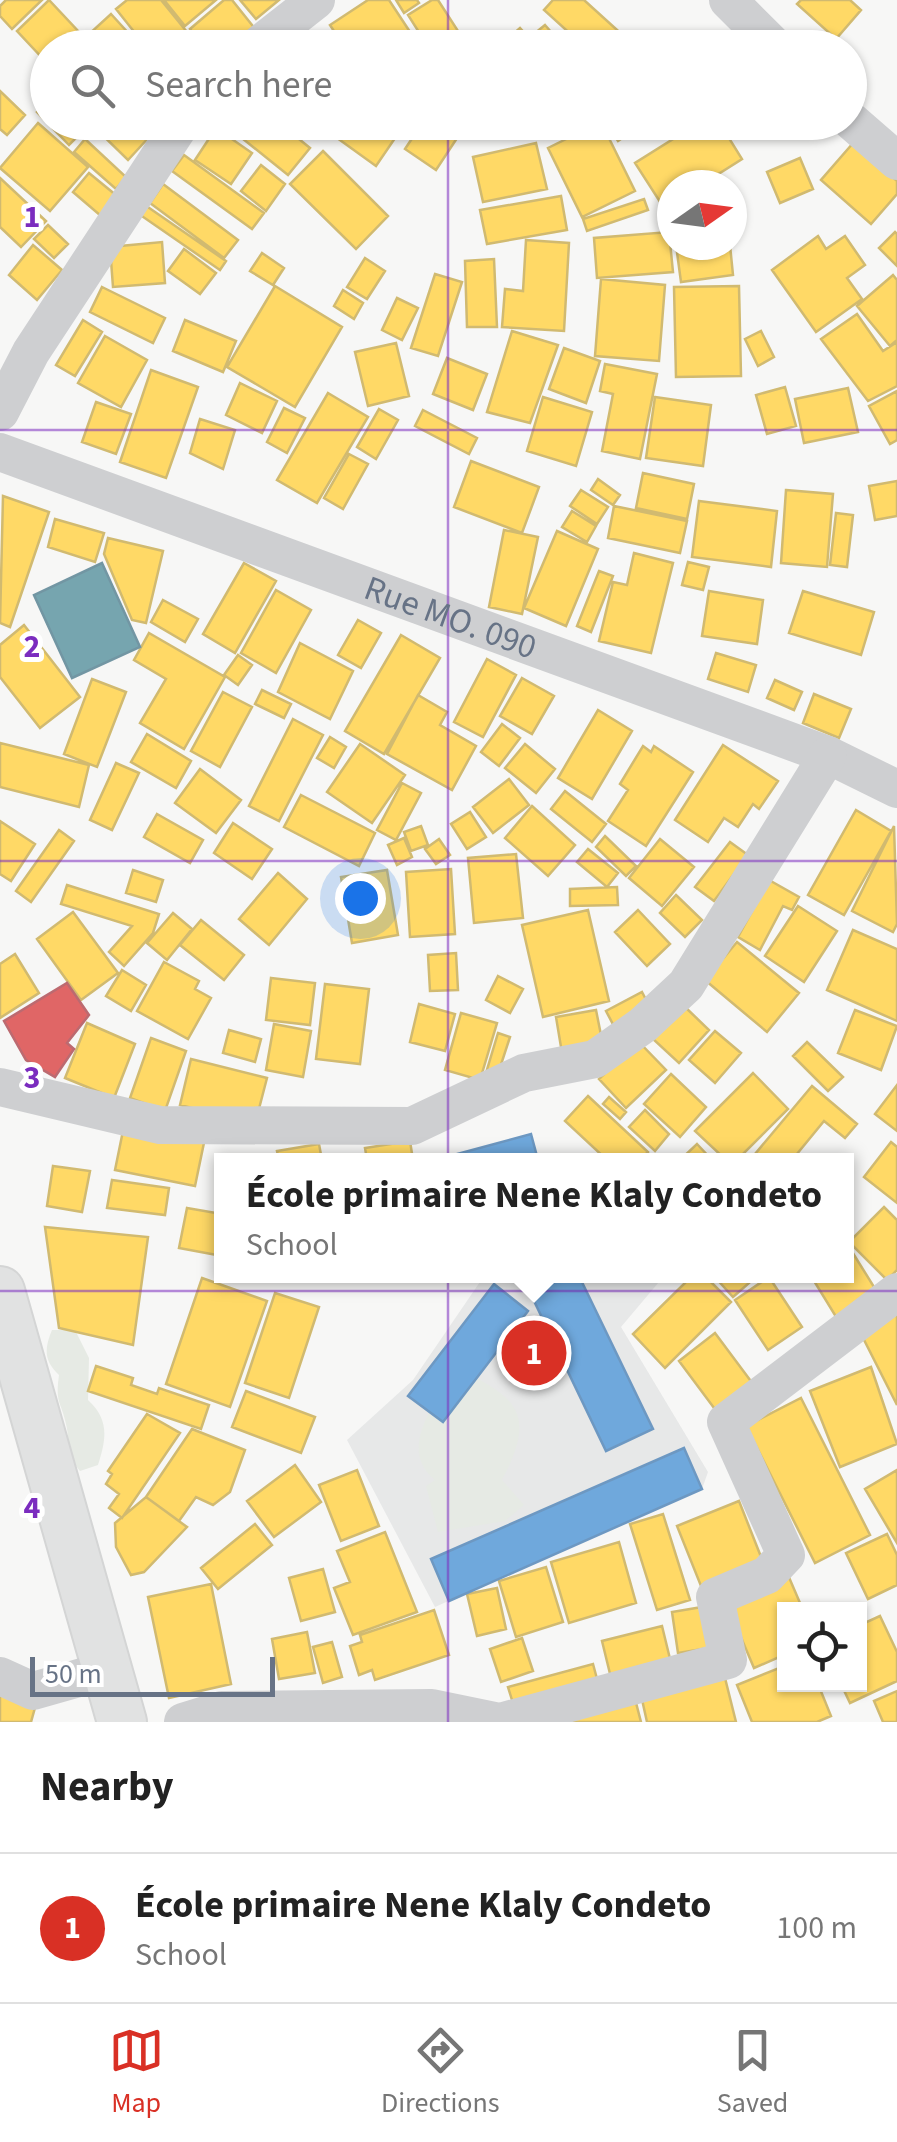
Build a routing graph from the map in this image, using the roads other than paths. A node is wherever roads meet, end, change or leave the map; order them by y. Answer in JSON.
{"nodes":[{"id":1,"x":316,"y":0,"type":"edge"},
{"id":2,"x":728,"y":0,"type":"edge"},
{"id":3,"x":278,"y":30,"type":"edge"},
{"id":4,"x":758,"y":30,"type":"edge"},
{"id":5,"x":867,"y":135,"type":"edge"},
{"id":6,"x":170,"y":140,"type":"edge"},
{"id":7,"x":897,"y":162,"type":"edge"},
{"id":8,"x":0,"y":412,"type":"edge"},
{"id":9,"x":0,"y":452,"type":"edge"},
{"id":10,"x":828,"y":755,"type":"junction"},
{"id":11,"x":897,"y":790,"type":"edge"},
{"id":12,"x":0,"y":1087,"type":"edge"},
{"id":13,"x":0,"y":1291,"type":"edge"},
{"id":14,"x":897,"y":1292,"type":"edge"},
{"id":15,"x":108,"y":1670,"type":"junction"},
{"id":16,"x":0,"y":1676,"type":"edge"},
{"id":17,"x":438,"y":1715,"type":"edge"},
{"id":18,"x":122,"y":1722,"type":"edge"},
{"id":19,"x":183,"y":1722,"type":"edge"}],
"edges":[{"from":1,"to":3,"type":"street"},
{"from":2,"to":4,"type":"street"},
{"from":5,"to":7,"type":"street"},
{"from":6,"to":8,"type":"street"},
{"from":9,"to":10,"type":"street","name":"Rue MO. 090"},
{"from":10,"to":11,"type":"street","name":"Rue MO. 090"},
{"from":10,"to":12,"type":"street"},
{"from":13,"to":15,"type":"main road"},
{"from":14,"to":17,"type":"street"},
{"from":15,"to":16,"type":"street"},
{"from":15,"to":18,"type":"main road"},
{"from":17,"to":19,"type":"street"}]}
